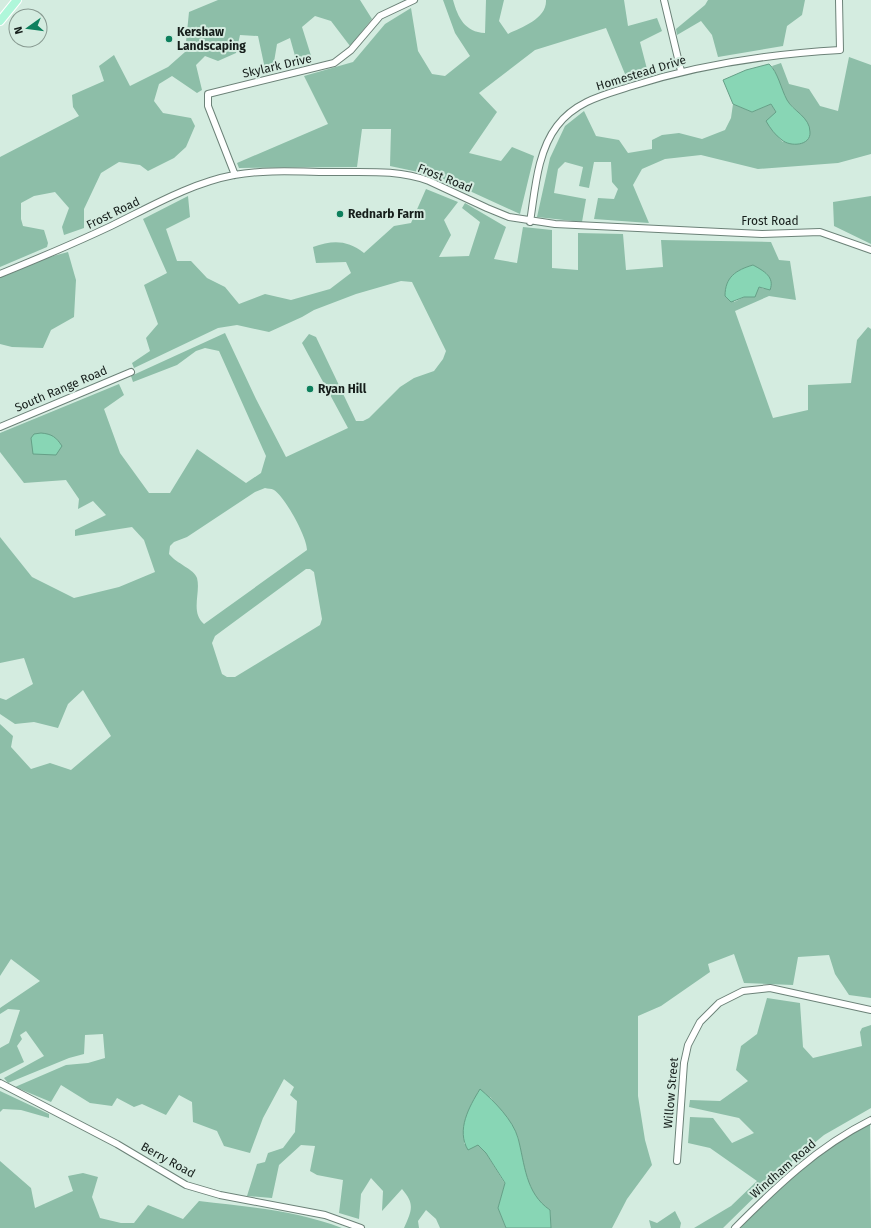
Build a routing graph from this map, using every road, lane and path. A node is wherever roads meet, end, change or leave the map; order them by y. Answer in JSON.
{"nodes":[{"id":1,"x":17,"y":0,"type":"edge"},
{"id":2,"x":414,"y":0,"type":"edge"},
{"id":3,"x":664,"y":0,"type":"edge"},
{"id":4,"x":839,"y":0,"type":"edge"},
{"id":5,"x":0,"y":21,"type":"edge"},
{"id":6,"x":681,"y":71,"type":"junction"},
{"id":7,"x":235,"y":175,"type":"junction"},
{"id":8,"x":530,"y":222,"type":"junction"},
{"id":9,"x":871,"y":250,"type":"edge"},
{"id":10,"x":0,"y":274,"type":"edge"},
{"id":11,"x":131,"y":372,"type":"dead end"},
{"id":12,"x":0,"y":427,"type":"edge"},
{"id":13,"x":871,"y":1010,"type":"edge"},
{"id":14,"x":0,"y":1083,"type":"edge"},
{"id":15,"x":871,"y":1120,"type":"edge"},
{"id":16,"x":677,"y":1161,"type":"dead end"},
{"id":17,"x":361,"y":1228,"type":"edge"},
{"id":18,"x":735,"y":1228,"type":"edge"}],
"edges":[{"from":1,"to":5,"type":"main road"},
{"from":2,"to":7,"type":"street","name":"Skylark Drive"},
{"from":3,"to":6,"type":"street"},
{"from":4,"to":6,"type":"street","name":"Homestead Drive"},
{"from":6,"to":8,"type":"street","name":"Homestead Drive"},
{"from":7,"to":8,"type":"street","name":"Frost Road"},
{"from":7,"to":10,"type":"street","name":"Frost Road"},
{"from":8,"to":9,"type":"street","name":"Frost Road"},
{"from":11,"to":12,"type":"street","name":"South Range Road"},
{"from":13,"to":16,"type":"street","name":"Willow Street"},
{"from":14,"to":17,"type":"street","name":"Berry Road"},
{"from":15,"to":18,"type":"street","name":"Windham Road"}]}
